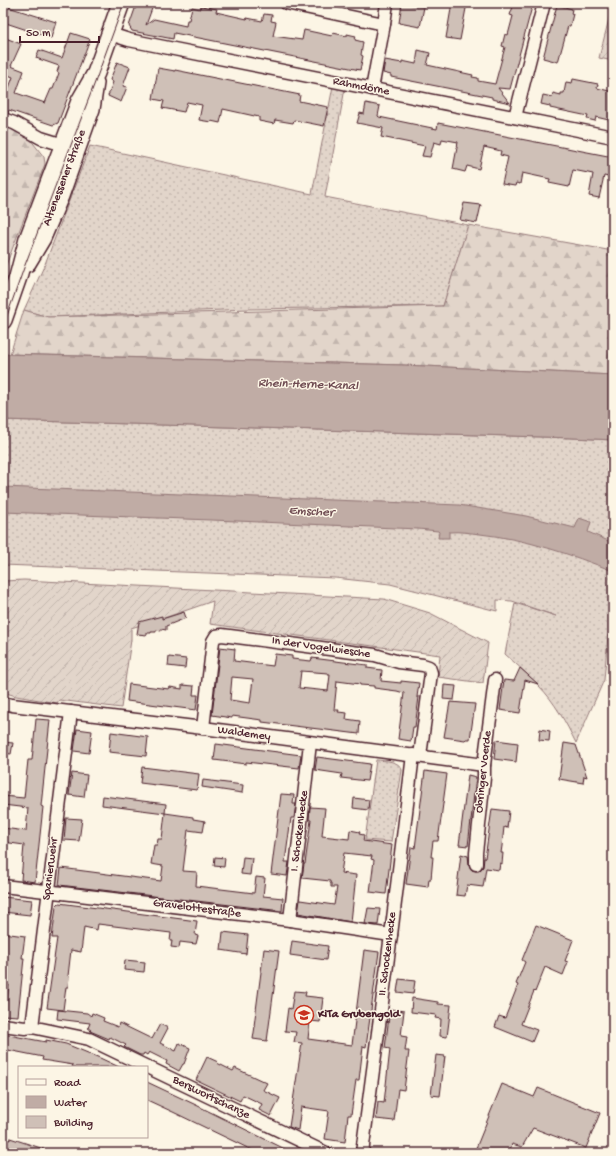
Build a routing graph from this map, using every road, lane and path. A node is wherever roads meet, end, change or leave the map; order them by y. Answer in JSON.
{"nodes":[{"id":1,"x":121,"y":3,"type":"edge"},
{"id":2,"x":286,"y":3,"type":"edge"},
{"id":3,"x":387,"y":3,"type":"edge"},
{"id":4,"x":544,"y":3,"type":"edge"},
{"id":5,"x":384,"y":24,"type":"junction"},
{"id":6,"x":110,"y":34,"type":"junction"},
{"id":7,"x":372,"y":89,"type":"junction"},
{"id":8,"x":515,"y":117,"type":"junction"},
{"id":9,"x":3,"y":119,"type":"edge"},
{"id":10,"x":613,"y":137,"type":"edge"},
{"id":11,"x":70,"y":147,"type":"junction"},
{"id":12,"x":3,"y":320,"type":"edge"},
{"id":13,"x":495,"y":680,"type":"dead end"},
{"id":14,"x":3,"y":703,"type":"edge"},
{"id":15,"x":71,"y":712,"type":"junction"},
{"id":16,"x":203,"y":728,"type":"junction"},
{"id":17,"x":310,"y":743,"type":"junction"},
{"id":18,"x":416,"y":756,"type":"junction"},
{"id":19,"x":484,"y":765,"type":"junction"},
{"id":20,"x":476,"y":864,"type":"dead end"},
{"id":21,"x":3,"y":886,"type":"edge"},
{"id":22,"x":49,"y":891,"type":"junction"},
{"id":23,"x":290,"y":920,"type":"junction"},
{"id":24,"x":391,"y":935,"type":"junction"},
{"id":25,"x":3,"y":1025,"type":"edge"},
{"id":26,"x":32,"y":1026,"type":"junction"},
{"id":27,"x":145,"y":1066,"type":"edge"},
{"id":28,"x":148,"y":1067,"type":"edge"},
{"id":29,"x":326,"y":1153,"type":"edge"},
{"id":30,"x":362,"y":1153,"type":"edge"}],
"edges":[{"from":1,"to":6,"type":"main road","name":"Altenessener Straße"},
{"from":2,"to":5,"type":"street"},
{"from":3,"to":5,"type":"street"},
{"from":4,"to":8,"type":"street"},
{"from":5,"to":7,"type":"street"},
{"from":6,"to":7,"type":"street","name":"Rahmdörne"},
{"from":6,"to":11,"type":"main road","name":"Altenessener Straße"},
{"from":7,"to":8,"type":"street","name":"Rahmdörne"},
{"from":8,"to":10,"type":"street","name":"Rahmdörne"},
{"from":9,"to":11,"type":"street"},
{"from":11,"to":12,"type":"main road","name":"Altenessener Straße"},
{"from":13,"to":19,"type":"street","name":"Obringer Voerde"},
{"from":14,"to":15,"type":"street","name":"Waldemey"},
{"from":15,"to":16,"type":"street","name":"Waldemey"},
{"from":15,"to":22,"type":"street","name":"Spanierwehr"},
{"from":16,"to":17,"type":"street","name":"Waldemey"},
{"from":16,"to":18,"type":"street","name":"In der Vogelwiesche"},
{"from":17,"to":18,"type":"street","name":"Waldemey"},
{"from":17,"to":23,"type":"street","name":"I. Schockenhecke"},
{"from":18,"to":19,"type":"street","name":"Waldemey"},
{"from":18,"to":24,"type":"street","name":"II. Schockenhecke"},
{"from":19,"to":20,"type":"street","name":"Obringer Voerde"},
{"from":21,"to":22,"type":"street","name":"Gravelottestraße"},
{"from":22,"to":23,"type":"street","name":"Gravelottestraße"},
{"from":22,"to":26,"type":"street","name":"Spanierwehr"},
{"from":23,"to":24,"type":"street","name":"Gravelottestraße"},
{"from":24,"to":30,"type":"street","name":"II. Schockenhecke"},
{"from":25,"to":26,"type":"street","name":"Berswortschanze"},
{"from":26,"to":27,"type":"street","name":"Berswortschanze"},
{"from":28,"to":29,"type":"street","name":"Berswortschanze"}]}
